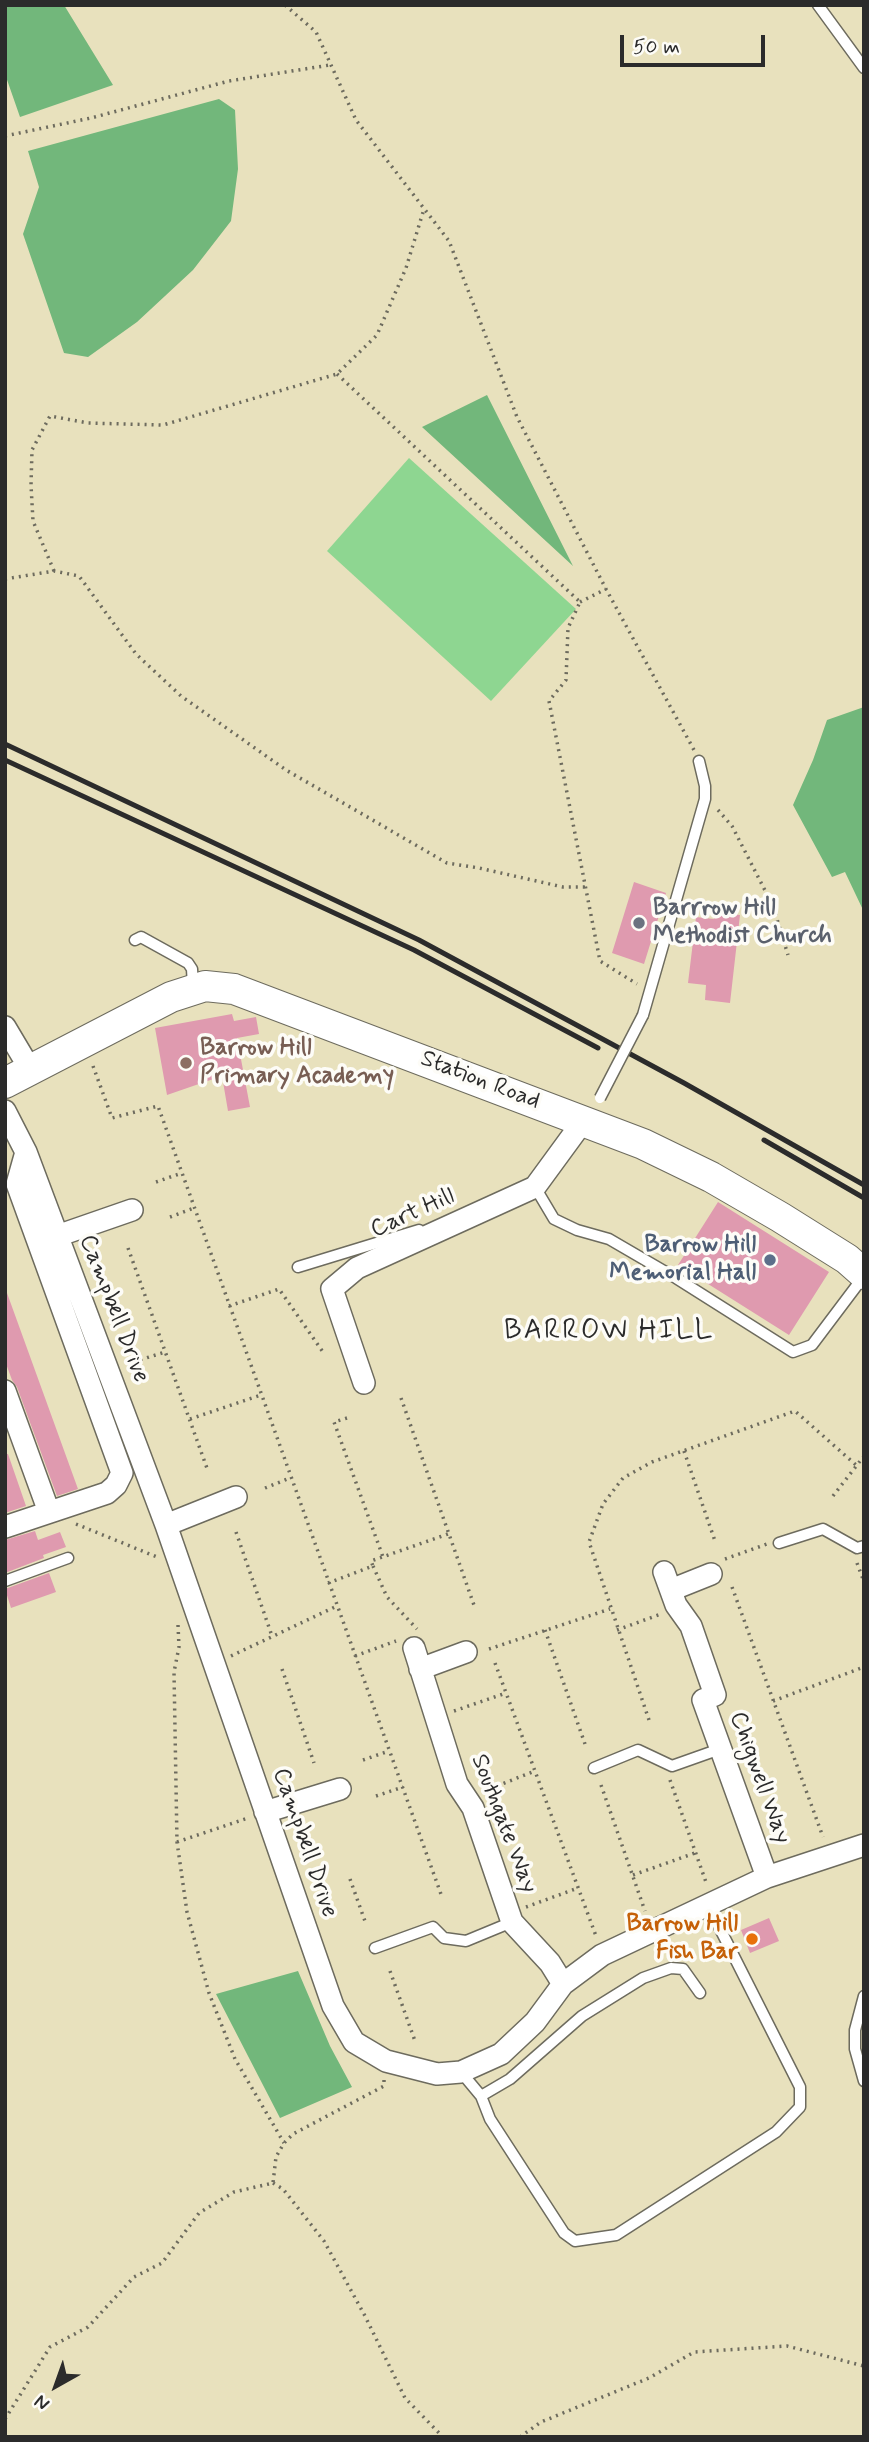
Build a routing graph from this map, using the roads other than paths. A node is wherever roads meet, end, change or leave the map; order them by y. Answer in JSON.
{"nodes":[{"id":1,"x":818,"y":5,"type":"edge"},
{"id":2,"x":864,"y":68,"type":"edge"},
{"id":3,"x":699,"y":761,"type":"road end"},
{"id":4,"x":135,"y":940,"type":"dead end"},
{"id":5,"x":193,"y":989,"type":"junction"},
{"id":6,"x":5,"y":1027,"type":"edge"},
{"id":7,"x":18,"y":1076,"type":"edge"},
{"id":8,"x":592,"y":1109,"type":"junction"},
{"id":9,"x":5,"y":1111,"type":"edge"},
{"id":10,"x":26,"y":1152,"type":"junction"},
{"id":11,"x":535,"y":1187,"type":"junction"},
{"id":12,"x":132,"y":1210,"type":"dead end"},
{"id":13,"x":483,"y":1211,"type":"junction"},
{"id":14,"x":57,"y":1236,"type":"junction"},
{"id":15,"x":298,"y":1267,"type":"dead end"},
{"id":16,"x":864,"y":1275,"type":"edge"},
{"id":17,"x":364,"y":1383,"type":"dead end"},
{"id":18,"x":5,"y":1391,"type":"edge"},
{"id":19,"x":236,"y":1497,"type":"dead end"},
{"id":20,"x":49,"y":1512,"type":"junction"},
{"id":21,"x":166,"y":1525,"type":"junction"},
{"id":22,"x":5,"y":1527,"type":"edge"},
{"id":23,"x":775,"y":1543,"type":"road end"},
{"id":24,"x":864,"y":1546,"type":"edge"},
{"id":25,"x":68,"y":1558,"type":"dead end"},
{"id":26,"x":717,"y":1567,"type":"road end"},
{"id":27,"x":5,"y":1581,"type":"edge"},
{"id":28,"x":409,"y":1639,"type":"road end"},
{"id":29,"x":466,"y":1652,"type":"dead end"},
{"id":30,"x":420,"y":1669,"type":"junction"},
{"id":31,"x":720,"y":1749,"type":"junction"},
{"id":32,"x":594,"y":1768,"type":"dead end"},
{"id":33,"x":341,"y":1788,"type":"dead end"},
{"id":34,"x":265,"y":1812,"type":"junction"},
{"id":35,"x":864,"y":1845,"type":"edge"},
{"id":36,"x":767,"y":1877,"type":"junction"},
{"id":37,"x":708,"y":1905,"type":"junction"},
{"id":38,"x":516,"y":1916,"type":"junction"},
{"id":39,"x":375,"y":1948,"type":"dead end"},
{"id":40,"x":563,"y":1984,"type":"junction"},
{"id":41,"x":700,"y":1993,"type":"dead end"},
{"id":42,"x":864,"y":1996,"type":"edge"},
{"id":43,"x":461,"y":2072,"type":"junction"},
{"id":44,"x":864,"y":2081,"type":"edge"},
{"id":45,"x":481,"y":2096,"type":"junction"}],
"edges":[{"from":1,"to":2,"type":"lane"},
{"from":3,"to":8,"type":"lane","bridge":true},
{"from":4,"to":5,"type":"lane"},
{"from":5,"to":7,"type":"street","name":"Station Road"},
{"from":5,"to":8,"type":"street","name":"Station Road"},
{"from":6,"to":7,"type":"street"},
{"from":8,"to":11,"type":"street","name":"Cart Hill"},
{"from":8,"to":16,"type":"street","name":"Station Road"},
{"from":9,"to":10,"type":"street","name":"Campbell Drive"},
{"from":10,"to":14,"type":"street","name":"Campbell Drive"},
{"from":10,"to":20,"type":"street"},
{"from":11,"to":13,"type":"street","name":"Cart Hill"},
{"from":11,"to":16,"type":"lane"},
{"from":12,"to":14,"type":"street"},
{"from":13,"to":15,"type":"lane"},
{"from":13,"to":17,"type":"street","name":"Cart Hill"},
{"from":14,"to":21,"type":"street","name":"Campbell Drive"},
{"from":18,"to":20,"type":"street"},
{"from":19,"to":21,"type":"street"},
{"from":20,"to":22,"type":"street"},
{"from":21,"to":34,"type":"street","name":"Campbell Drive"},
{"from":23,"to":24,"type":"lane"},
{"from":25,"to":27,"type":"lane"},
{"from":26,"to":31,"type":"street","name":"Chigwell Way"},
{"from":28,"to":30,"type":"street","name":"Southgate Way"},
{"from":29,"to":30,"type":"street"},
{"from":30,"to":38,"type":"street","name":"Southgate Way"},
{"from":31,"to":32,"type":"lane"},
{"from":31,"to":36,"type":"street","name":"Chigwell Way"},
{"from":33,"to":34,"type":"street"},
{"from":34,"to":43,"type":"street","name":"Campbell Drive"},
{"from":35,"to":36,"type":"street","name":"Campbell Drive"},
{"from":36,"to":37,"type":"street","name":"Campbell Drive"},
{"from":37,"to":40,"type":"street","name":"Campbell Drive"},
{"from":37,"to":45,"type":"lane"},
{"from":38,"to":39,"type":"lane"},
{"from":38,"to":40,"type":"street","name":"Southgate Way"},
{"from":40,"to":43,"type":"street","name":"Campbell Drive"},
{"from":41,"to":45,"type":"lane"},
{"from":42,"to":44,"type":"lane"},
{"from":43,"to":45,"type":"lane"}]}
